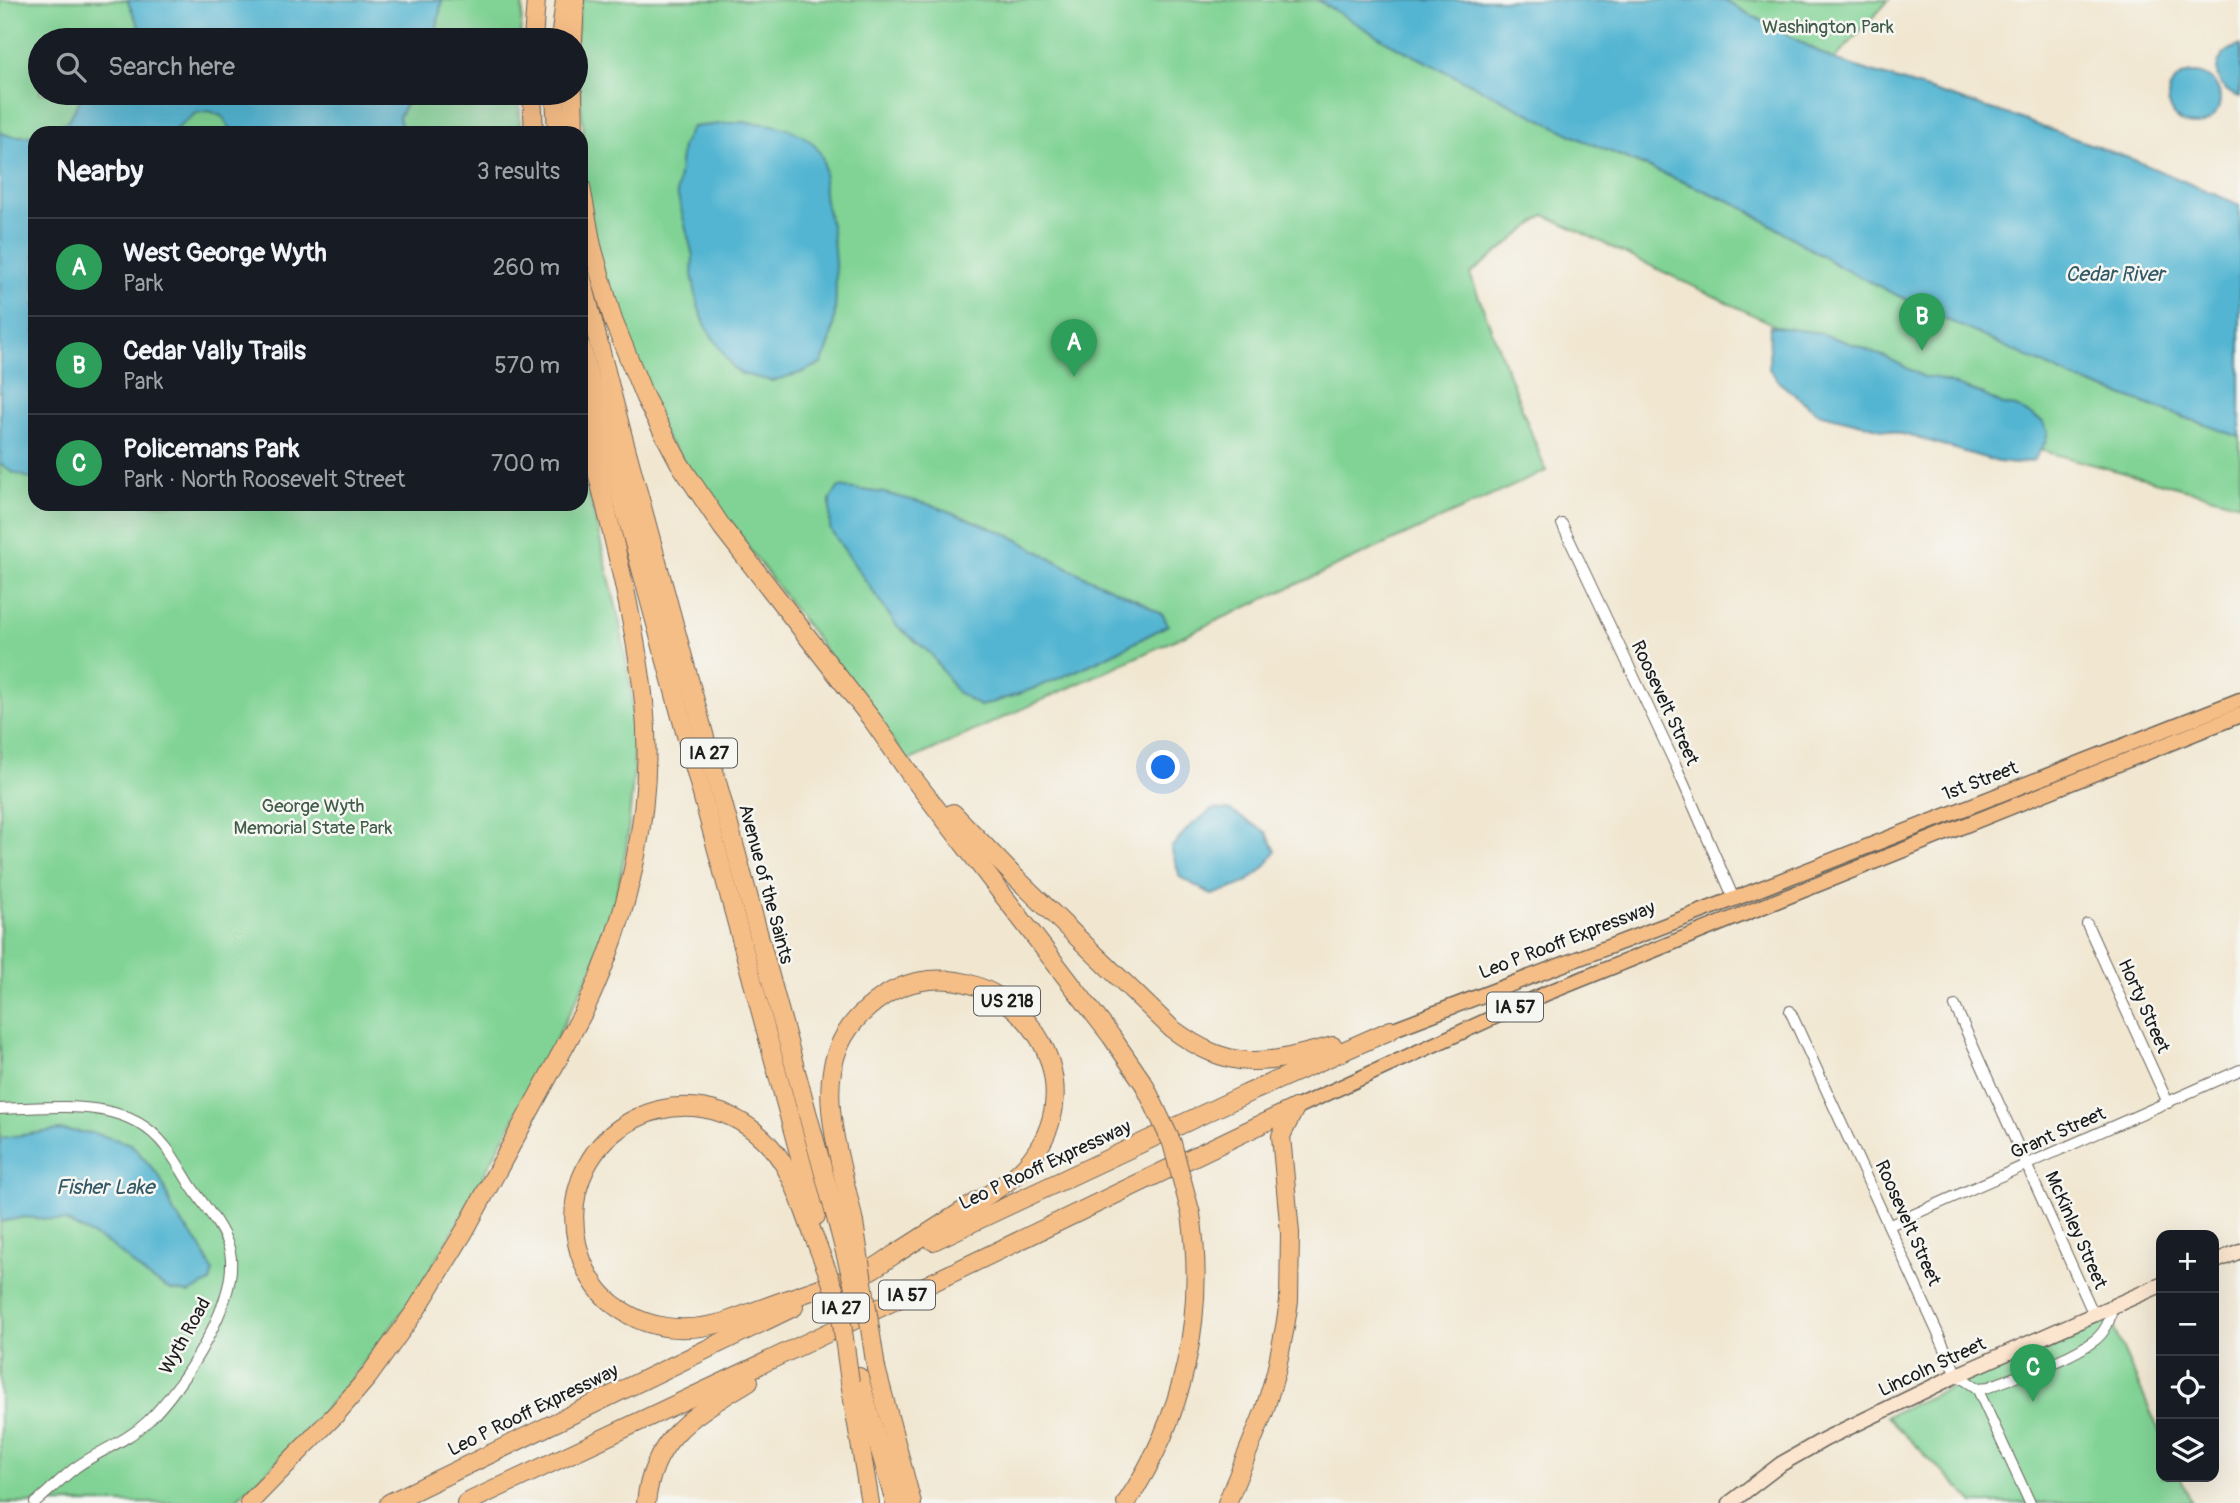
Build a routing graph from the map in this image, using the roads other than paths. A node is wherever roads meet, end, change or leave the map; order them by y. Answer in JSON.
{"nodes":[{"id":1,"x":536,"y":0,"type":"edge"},
{"id":2,"x":565,"y":0,"type":"edge"},
{"id":3,"x":575,"y":0,"type":"edge"},
{"id":4,"x":534,"y":28,"type":"edge"},
{"id":5,"x":562,"y":28,"type":"edge"},
{"id":6,"x":574,"y":28,"type":"edge"},
{"id":7,"x":532,"y":105,"type":"edge"},
{"id":8,"x":556,"y":105,"type":"edge"},
{"id":9,"x":573,"y":105,"type":"edge"},
{"id":10,"x":533,"y":126,"type":"edge"},
{"id":11,"x":557,"y":126,"type":"edge"},
{"id":12,"x":574,"y":126,"type":"edge"},
{"id":13,"x":588,"y":225,"type":"edge"},
{"id":14,"x":588,"y":302,"type":"edge"},
{"id":15,"x":588,"y":372,"type":"edge"},
{"id":16,"x":588,"y":438,"type":"edge"},
{"id":17,"x":1562,"y":524,"type":"dead end"},
{"id":18,"x":2240,"y":700,"type":"edge"},
{"id":19,"x":2240,"y":715,"type":"edge"},
{"id":20,"x":873,"y":721,"type":"junction"},
{"id":21,"x":1734,"y":899,"type":"junction"},
{"id":22,"x":1738,"y":914,"type":"joint"},
{"id":23,"x":2087,"y":923,"type":"dead end"},
{"id":24,"x":1955,"y":1006,"type":"dead end"},
{"id":25,"x":1790,"y":1011,"type":"dead end"},
{"id":26,"x":1391,"y":1030,"type":"junction"},
{"id":27,"x":2240,"y":1070,"type":"edge"},
{"id":28,"x":2168,"y":1102,"type":"junction"},
{"id":29,"x":1295,"y":1108,"type":"junction"},
{"id":30,"x":0,"y":1109,"type":"edge"},
{"id":31,"x":2029,"y":1165,"type":"junction"},
{"id":32,"x":1890,"y":1225,"type":"junction"},
{"id":33,"x":833,"y":1233,"type":"junction"},
{"id":34,"x":2240,"y":1251,"type":"edge"},
{"id":35,"x":2219,"y":1260,"type":"edge"},
{"id":36,"x":866,"y":1272,"type":"junction"},
{"id":37,"x":2156,"y":1287,"type":"edge"},
{"id":38,"x":2111,"y":1307,"type":"junction"},
{"id":39,"x":2094,"y":1315,"type":"junction"},
{"id":40,"x":819,"y":1337,"type":"junction"},
{"id":41,"x":1957,"y":1375,"type":"junction"},
{"id":42,"x":855,"y":1379,"type":"junction"},
{"id":43,"x":1977,"y":1388,"type":"junction"},
{"id":44,"x":250,"y":1502,"type":"edge"},
{"id":45,"x":35,"y":1503,"type":"edge"},
{"id":46,"x":388,"y":1503,"type":"edge"},
{"id":47,"x":466,"y":1503,"type":"edge"},
{"id":48,"x":646,"y":1503,"type":"edge"},
{"id":49,"x":870,"y":1503,"type":"edge"},
{"id":50,"x":895,"y":1503,"type":"edge"},
{"id":51,"x":912,"y":1503,"type":"edge"},
{"id":52,"x":1126,"y":1503,"type":"edge"},
{"id":53,"x":1227,"y":1503,"type":"edge"},
{"id":54,"x":1730,"y":1503,"type":"edge"},
{"id":55,"x":2030,"y":1503,"type":"edge"}],
"edges":[{"from":1,"to":4,"type":"highway"},
{"from":2,"to":5,"type":"highway"},
{"from":3,"to":6,"type":"highway"},
{"from":7,"to":10,"type":"highway"},
{"from":8,"to":11,"type":"highway"},
{"from":9,"to":12,"type":"highway"},
{"from":13,"to":20,"type":"highway"},
{"from":14,"to":33,"type":"highway","name":"Avenue of the Saints","number":"IA 27"},
{"from":15,"to":33,"type":"highway","name":"Avenue of the Saints","number":"IA 27"},
{"from":16,"to":44,"type":"highway"},
{"from":17,"to":21,"type":"street","name":"Roosevelt Street"},
{"from":18,"to":21,"type":"main road","name":"1st Street"},
{"from":19,"to":22,"type":"main road","name":"1st Street"},
{"from":20,"to":26,"type":"highway"},
{"from":20,"to":52,"type":"highway","bridge":true},
{"from":21,"to":26,"type":"main road","name":"Leo P Rooff Expressway","number":"IA 57"},
{"from":22,"to":29,"type":"main road","name":"Leo P Rooff Expressway","number":"IA 57"},
{"from":23,"to":28,"type":"street","name":"Horty Street"},
{"from":24,"to":31,"type":"street","name":"McKinley Street"},
{"from":25,"to":32,"type":"street","name":"Roosevelt Street"},
{"from":26,"to":36,"type":"highway","name":"Leo P Rooff Expressway","number":"IA 57"},
{"from":27,"to":28,"type":"street","name":"Grant Street"},
{"from":28,"to":31,"type":"street","name":"Grant Street"},
{"from":29,"to":40,"type":"highway","name":"Leo P Rooff Expressway","number":"IA 57"},
{"from":29,"to":53,"type":"highway"},
{"from":30,"to":45,"type":"street","name":"Wyth Road"},
{"from":31,"to":32,"type":"street","name":"Grant Street"},
{"from":31,"to":39,"type":"street","name":"McKinley Street"},
{"from":32,"to":41,"type":"street","name":"Roosevelt Street"},
{"from":33,"to":36,"type":"highway"},
{"from":33,"to":36,"type":"highway","number":"US 218"},
{"from":33,"to":42,"type":"highway","name":"Avenue of the Saints","number":"IA 27","bridge":true},
{"from":33,"to":51,"type":"highway","name":"Avenue of the Saints","number":"IA 27","bridge":true},
{"from":34,"to":35,"type":"main road"},
{"from":36,"to":46,"type":"highway","name":"Leo P Rooff Expressway","number":"US 218"},
{"from":37,"to":38,"type":"main road","name":"Lincoln Street"},
{"from":38,"to":39,"type":"main road","name":"Lincoln Street"},
{"from":38,"to":43,"type":"street"},
{"from":39,"to":41,"type":"main road","name":"Lincoln Street"},
{"from":40,"to":47,"type":"highway","name":"Leo P Rooff Expressway","number":"IA 57"},
{"from":40,"to":48,"type":"highway"},
{"from":41,"to":43,"type":"street"},
{"from":41,"to":54,"type":"main road","name":"Lincoln Street"},
{"from":42,"to":49,"type":"highway"},
{"from":42,"to":50,"type":"highway"},
{"from":43,"to":55,"type":"street"}]}
